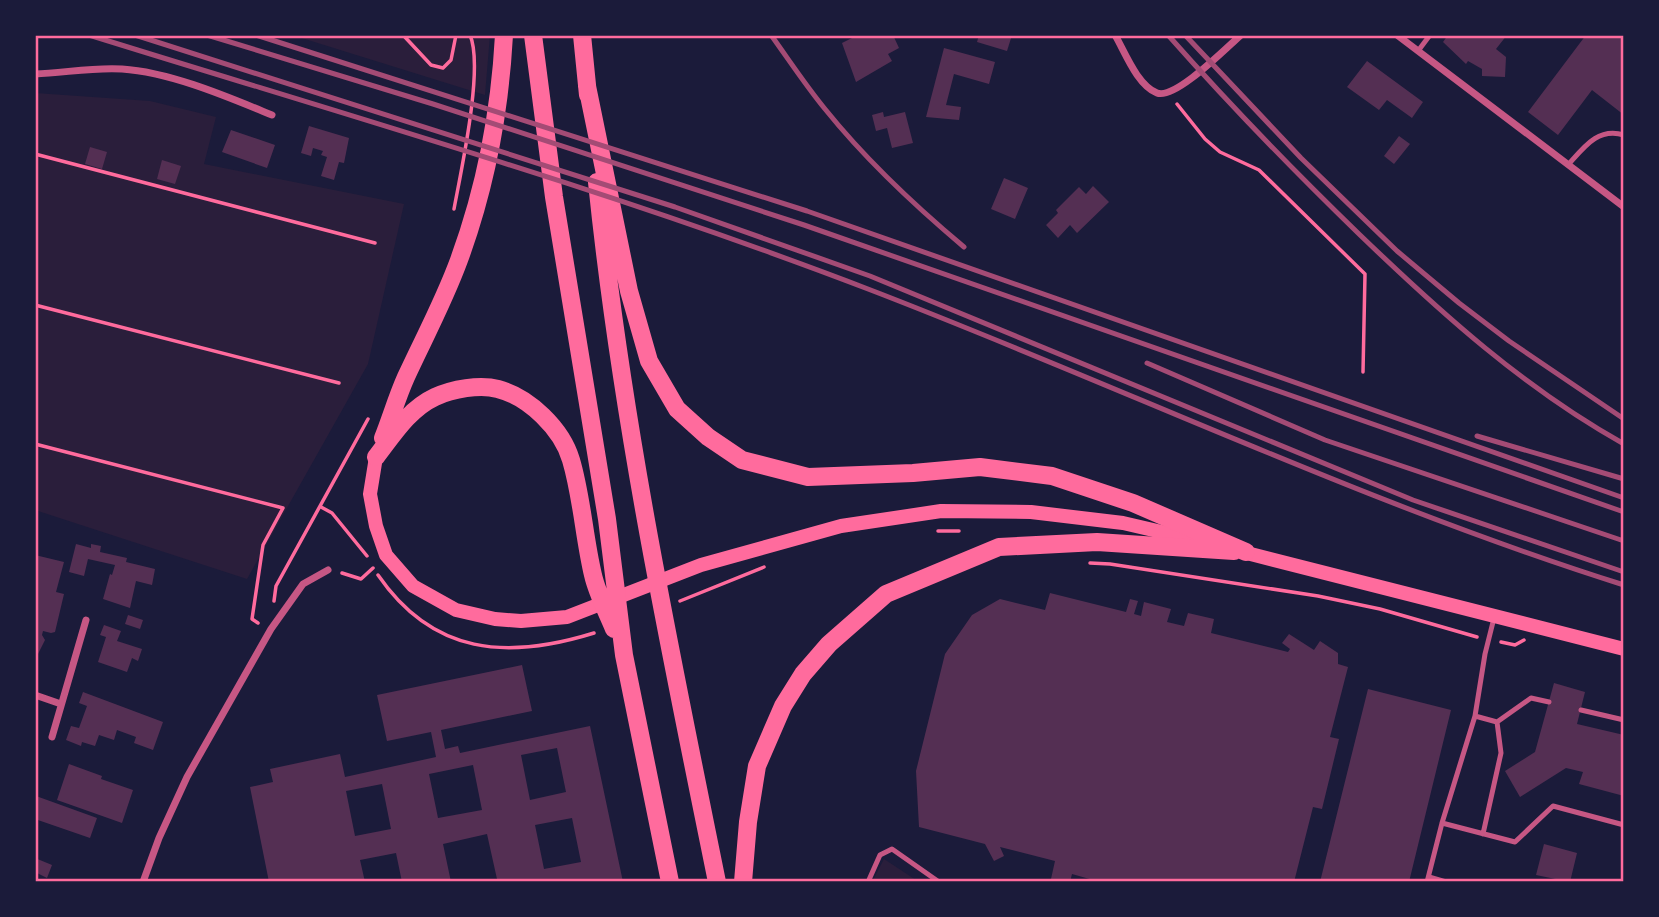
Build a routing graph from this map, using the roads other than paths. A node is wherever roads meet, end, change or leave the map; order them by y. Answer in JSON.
{"nodes":[{"id":1,"x":504,"y":35,"type":"edge"},
{"id":2,"x":533,"y":35,"type":"edge"},
{"id":3,"x":582,"y":35,"type":"edge"},
{"id":4,"x":1115,"y":35,"type":"edge"},
{"id":5,"x":1241,"y":35,"type":"edge"},
{"id":6,"x":1397,"y":35,"type":"edge"},
{"id":7,"x":1430,"y":35,"type":"edge"},
{"id":8,"x":1418,"y":51,"type":"junction"},
{"id":9,"x":35,"y":74,"type":"edge"},
{"id":10,"x":587,"y":86,"type":"junction"},
{"id":11,"x":272,"y":115,"type":"dead end"},
{"id":12,"x":1624,"y":135,"type":"edge"},
{"id":13,"x":1568,"y":165,"type":"junction"},
{"id":14,"x":1624,"y":207,"type":"edge"},
{"id":15,"x":376,"y":457,"type":"junction"},
{"id":16,"x":1246,"y":552,"type":"junction"},
{"id":17,"x":328,"y":570,"type":"road end"},
{"id":18,"x":1495,"y":615,"type":"junction"},
{"id":19,"x":86,"y":620,"type":"dead end"},
{"id":20,"x":1624,"y":649,"type":"edge"},
{"id":21,"x":624,"y":655,"type":"junction"},
{"id":22,"x":35,"y":695,"type":"edge"},
{"id":23,"x":1549,"y":702,"type":"dead end"},
{"id":24,"x":61,"y":704,"type":"junction"},
{"id":25,"x":1581,"y":710,"type":"dead end"},
{"id":26,"x":1475,"y":716,"type":"junction"},
{"id":27,"x":1624,"y":720,"type":"edge"},
{"id":28,"x":1497,"y":722,"type":"junction"},
{"id":29,"x":52,"y":737,"type":"dead end"},
{"id":30,"x":1442,"y":823,"type":"junction"},
{"id":31,"x":1624,"y":825,"type":"edge"},
{"id":32,"x":1483,"y":834,"type":"junction"},
{"id":33,"x":1428,"y":879,"type":"edge"},
{"id":34,"x":143,"y":882,"type":"edge"},
{"id":35,"x":670,"y":882,"type":"edge"},
{"id":36,"x":717,"y":882,"type":"edge"},
{"id":37,"x":743,"y":882,"type":"edge"},
{"id":38,"x":869,"y":882,"type":"edge"},
{"id":39,"x":939,"y":882,"type":"edge"},
{"id":40,"x":1446,"y":882,"type":"edge"}],
"edges":[{"from":1,"to":15,"type":"highway"},
{"from":2,"to":21,"type":"highway"},
{"from":3,"to":10,"type":"highway"},
{"from":4,"to":5,"type":"street"},
{"from":6,"to":8,"type":"street"},
{"from":7,"to":8,"type":"lane"},
{"from":8,"to":13,"type":"street"},
{"from":9,"to":11,"type":"street"},
{"from":10,"to":16,"type":"highway"},
{"from":10,"to":36,"type":"highway"},
{"from":12,"to":13,"type":"lane"},
{"from":13,"to":14,"type":"street"},
{"from":15,"to":16,"type":"main road"},
{"from":15,"to":21,"type":"highway"},
{"from":16,"to":18,"type":"main road"},
{"from":16,"to":37,"type":"highway"},
{"from":17,"to":34,"type":"street"},
{"from":18,"to":20,"type":"main road"},
{"from":18,"to":26,"type":"lane"},
{"from":19,"to":24,"type":"street"},
{"from":21,"to":35,"type":"highway"},
{"from":22,"to":24,"type":"street"},
{"from":23,"to":28,"type":"lane"},
{"from":24,"to":29,"type":"street"},
{"from":25,"to":27,"type":"lane"},
{"from":26,"to":28,"type":"lane"},
{"from":26,"to":30,"type":"lane"},
{"from":28,"to":32,"type":"lane"},
{"from":30,"to":32,"type":"lane"},
{"from":30,"to":33,"type":"lane"},
{"from":31,"to":32,"type":"lane"},
{"from":33,"to":40,"type":"lane"},
{"from":38,"to":39,"type":"lane"}]}
